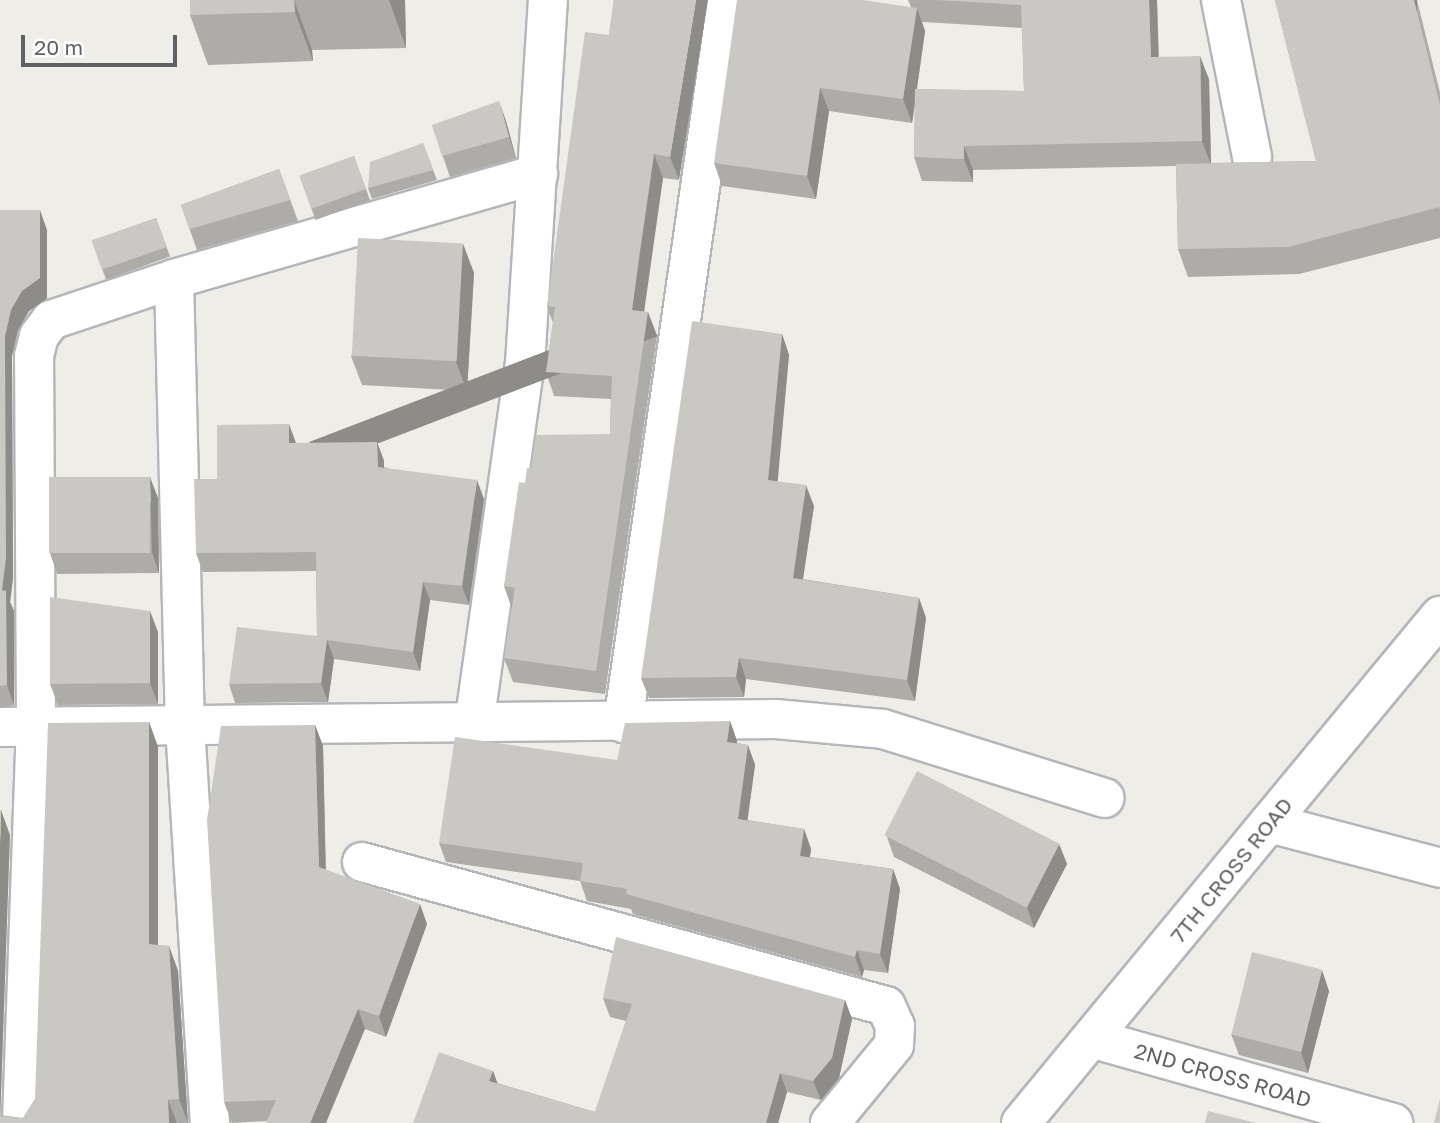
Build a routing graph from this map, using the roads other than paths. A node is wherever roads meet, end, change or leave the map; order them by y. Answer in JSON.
{"nodes":[{"id":1,"x":548,"y":0,"type":"edge"},
{"id":2,"x":727,"y":0,"type":"edge"},
{"id":3,"x":1221,"y":0,"type":"edge"},
{"id":4,"x":1252,"y":157,"type":"dead end"},
{"id":5,"x":538,"y":174,"type":"junction"},
{"id":6,"x":174,"y":279,"type":"junction"},
{"id":7,"x":1440,"y":616,"type":"edge"},
{"id":8,"x":623,"y":723,"type":"junction"},
{"id":9,"x":474,"y":725,"type":"junction"},
{"id":10,"x":18,"y":727,"type":"edge"},
{"id":11,"x":185,"y":727,"type":"junction"},
{"id":12,"x":1104,"y":798,"type":"dead end"},
{"id":13,"x":1269,"y":823,"type":"junction"},
{"id":14,"x":362,"y":862,"type":"dead end"},
{"id":15,"x":1440,"y":869,"type":"edge"},
{"id":16,"x":1094,"y":1039,"type":"junction"},
{"id":17,"x":22,"y":1123,"type":"edge"},
{"id":18,"x":210,"y":1123,"type":"edge"},
{"id":19,"x":830,"y":1123,"type":"edge"},
{"id":20,"x":1021,"y":1123,"type":"edge"},
{"id":21,"x":1393,"y":1123,"type":"edge"}],
"edges":[{"from":1,"to":5,"type":"street"},
{"from":2,"to":8,"type":"street"},
{"from":3,"to":4,"type":"street"},
{"from":5,"to":6,"type":"street"},
{"from":5,"to":9,"type":"street"},
{"from":6,"to":10,"type":"street"},
{"from":6,"to":11,"type":"street"},
{"from":7,"to":13,"type":"street","name":"7TH CROSS ROAD"},
{"from":8,"to":9,"type":"street"},
{"from":8,"to":12,"type":"street"},
{"from":9,"to":11,"type":"street"},
{"from":10,"to":11,"type":"street"},
{"from":10,"to":17,"type":"street"},
{"from":11,"to":18,"type":"street"},
{"from":13,"to":15,"type":"street"},
{"from":13,"to":16,"type":"street","name":"7TH CROSS ROAD"},
{"from":14,"to":19,"type":"street"},
{"from":16,"to":20,"type":"street","name":"7TH CROSS ROAD"},
{"from":16,"to":21,"type":"street","name":"2ND CROSS ROAD"}]}
